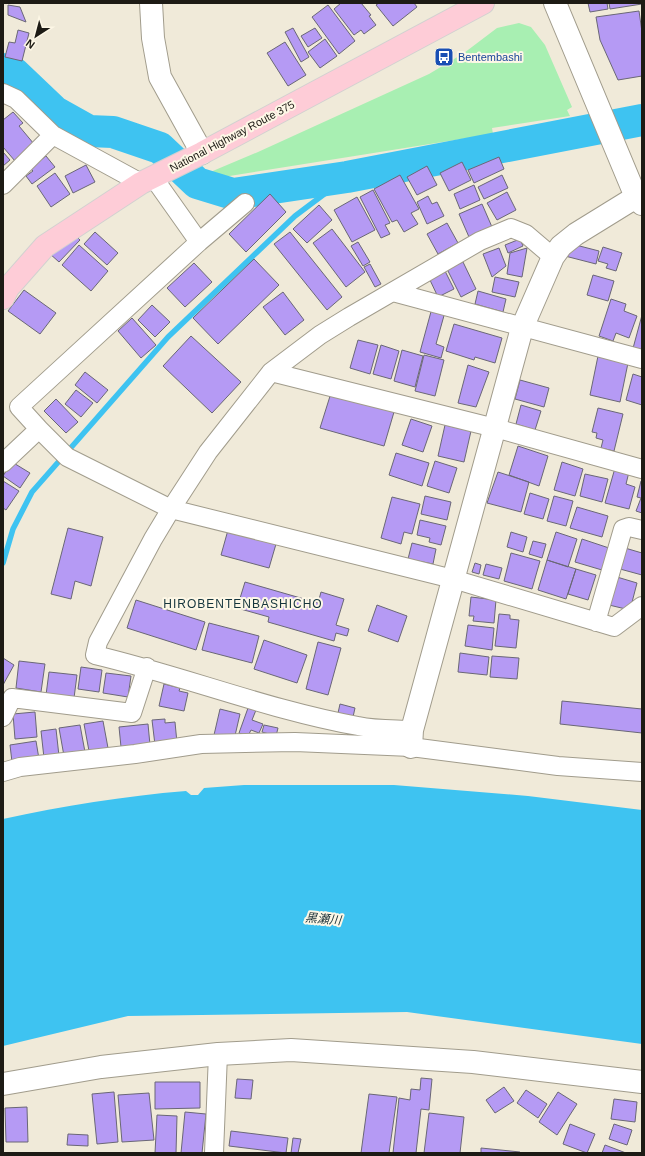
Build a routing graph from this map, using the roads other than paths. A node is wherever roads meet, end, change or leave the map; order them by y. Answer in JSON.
{"nodes":[{"id":1,"x":151,"y":3,"type":"edge"},
{"id":2,"x":483,"y":3,"type":"edge"},
{"id":3,"x":555,"y":3,"type":"edge"},
{"id":4,"x":3,"y":93,"type":"edge"},
{"id":5,"x":53,"y":135,"type":"junction"},
{"id":6,"x":195,"y":156,"type":"junction"},
{"id":7,"x":152,"y":178,"type":"junction"},
{"id":8,"x":3,"y":185,"type":"edge"},
{"id":9,"x":639,"y":201,"type":"edge"},
{"id":10,"x":245,"y":203,"type":"dead end"},
{"id":11,"x":199,"y":242,"type":"junction"},
{"id":12,"x":553,"y":258,"type":"junction"},
{"id":13,"x":393,"y":292,"type":"junction"},
{"id":14,"x":3,"y":298,"type":"edge"},
{"id":15,"x":522,"y":328,"type":"junction"},
{"id":16,"x":642,"y":359,"type":"edge"},
{"id":17,"x":271,"y":372,"type":"junction"},
{"id":18,"x":495,"y":428,"type":"junction"},
{"id":19,"x":39,"y":430,"type":"junction"},
{"id":20,"x":3,"y":463,"type":"edge"},
{"id":21,"x":642,"y":469,"type":"edge"},
{"id":22,"x":171,"y":509,"type":"junction"},
{"id":23,"x":642,"y":530,"type":"edge"},
{"id":24,"x":453,"y":579,"type":"junction"},
{"id":25,"x":642,"y":606,"type":"edge"},
{"id":26,"x":596,"y":622,"type":"junction"},
{"id":27,"x":147,"y":667,"type":"junction"},
{"id":28,"x":3,"y":717,"type":"edge"},
{"id":29,"x":412,"y":739,"type":"junction"},
{"id":30,"x":3,"y":772,"type":"edge"},
{"id":31,"x":642,"y":772,"type":"edge"},
{"id":32,"x":218,"y":1054,"type":"junction"},
{"id":33,"x":642,"y":1082,"type":"edge"},
{"id":34,"x":3,"y":1084,"type":"edge"},
{"id":35,"x":214,"y":1153,"type":"edge"}],
"edges":[{"from":1,"to":6,"type":"street"},
{"from":2,"to":6,"type":"highway","name":"National Highway Route 375"},
{"from":3,"to":9,"type":"street"},
{"from":4,"to":5,"type":"street"},
{"from":5,"to":7,"type":"street"},
{"from":5,"to":8,"type":"street"},
{"from":6,"to":7,"type":"highway","name":"National Highway Route 375"},
{"from":7,"to":11,"type":"street"},
{"from":7,"to":14,"type":"highway","name":"National Highway Route 375"},
{"from":9,"to":12,"type":"street"},
{"from":10,"to":11,"type":"street"},
{"from":11,"to":19,"type":"street"},
{"from":12,"to":13,"type":"street"},
{"from":12,"to":15,"type":"street"},
{"from":13,"to":15,"type":"street"},
{"from":13,"to":17,"type":"street"},
{"from":15,"to":16,"type":"street"},
{"from":15,"to":18,"type":"street"},
{"from":17,"to":18,"type":"street"},
{"from":17,"to":22,"type":"street"},
{"from":18,"to":21,"type":"street"},
{"from":18,"to":24,"type":"street"},
{"from":19,"to":20,"type":"street"},
{"from":19,"to":22,"type":"street"},
{"from":22,"to":24,"type":"street"},
{"from":22,"to":27,"type":"street"},
{"from":23,"to":26,"type":"street"},
{"from":24,"to":26,"type":"street"},
{"from":24,"to":29,"type":"street"},
{"from":25,"to":26,"type":"street"},
{"from":27,"to":28,"type":"street"},
{"from":27,"to":29,"type":"street"},
{"from":29,"to":30,"type":"street"},
{"from":29,"to":31,"type":"street"},
{"from":32,"to":33,"type":"street"},
{"from":32,"to":34,"type":"street"},
{"from":32,"to":35,"type":"street"}]}
